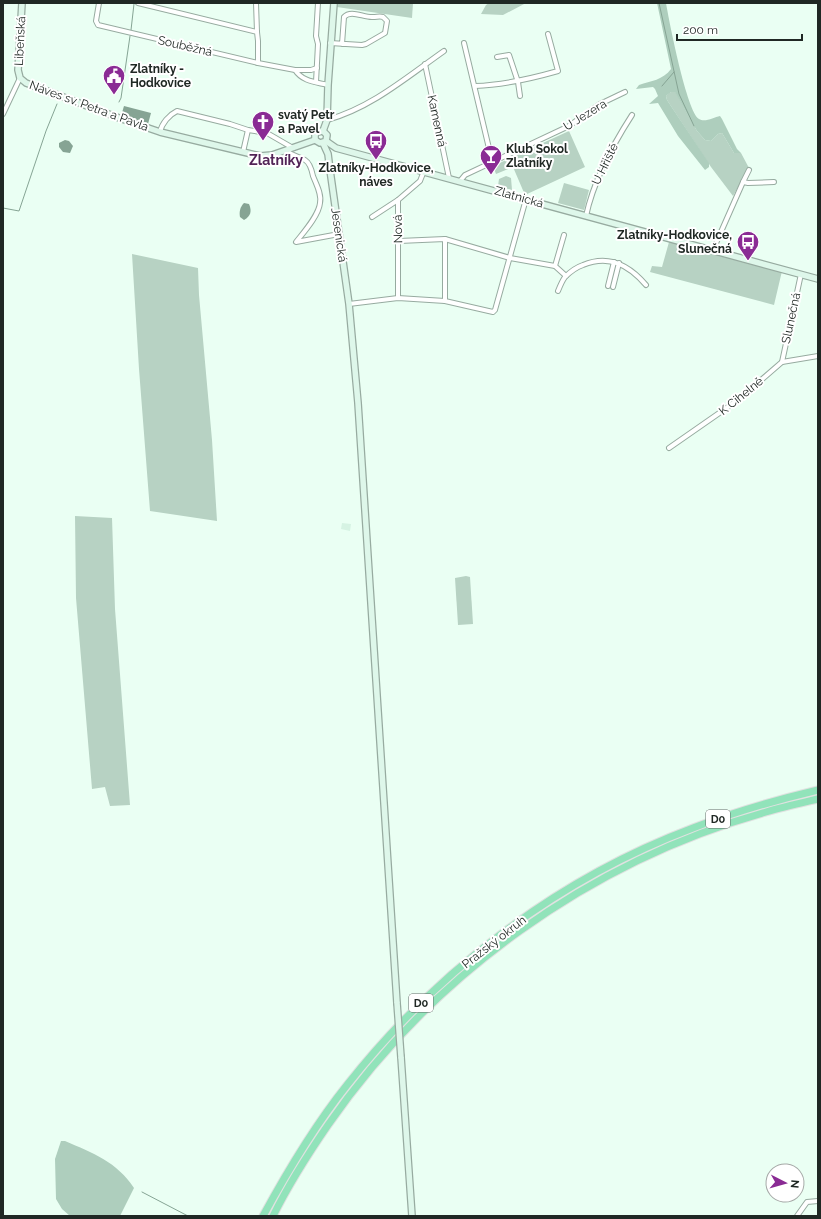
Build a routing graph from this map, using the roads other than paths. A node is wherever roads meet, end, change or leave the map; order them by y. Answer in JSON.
{"nodes":[{"id":1,"x":22,"y":3,"type":"edge"},
{"id":2,"x":99,"y":3,"type":"edge"},
{"id":3,"x":138,"y":3,"type":"edge"},
{"id":4,"x":256,"y":3,"type":"edge"},
{"id":5,"x":318,"y":3,"type":"edge"},
{"id":6,"x":334,"y":3,"type":"edge"},
{"id":7,"x":257,"y":32,"type":"junction"},
{"id":8,"x":548,"y":34,"type":"dead end"},
{"id":9,"x":464,"y":42,"type":"dead end"},
{"id":10,"x":330,"y":43,"type":"junction"},
{"id":11,"x":342,"y":44,"type":"junction"},
{"id":12,"x":444,"y":51,"type":"dead end"},
{"id":13,"x":497,"y":57,"type":"dead end"},
{"id":14,"x":258,"y":63,"type":"junction"},
{"id":15,"x":425,"y":64,"type":"junction"},
{"id":16,"x":317,"y":68,"type":"junction"},
{"id":17,"x":295,"y":70,"type":"junction"},
{"id":18,"x":20,"y":78,"type":"junction"},
{"id":19,"x":316,"y":82,"type":"junction"},
{"id":20,"x":518,"y":82,"type":"junction"},
{"id":21,"x":328,"y":85,"type":"junction"},
{"id":22,"x":474,"y":86,"type":"junction"},
{"id":23,"x":625,"y":92,"type":"dead end"},
{"id":24,"x":520,"y":96,"type":"dead end"},
{"id":25,"x":3,"y":99,"type":"edge"},
{"id":26,"x":9,"y":100,"type":"junction"},
{"id":27,"x":3,"y":114,"type":"edge"},
{"id":28,"x":632,"y":115,"type":"dead end"},
{"id":29,"x":327,"y":120,"type":"junction"},
{"id":30,"x":248,"y":130,"type":"junction"},
{"id":31,"x":324,"y":131,"type":"junction"},
{"id":32,"x":160,"y":132,"type":"junction"},
{"id":33,"x":315,"y":140,"type":"junction"},
{"id":34,"x":325,"y":142,"type":"junction"},
{"id":35,"x":294,"y":148,"type":"junction"},
{"id":36,"x":336,"y":148,"type":"junction"},
{"id":37,"x":286,"y":151,"type":"junction"},
{"id":38,"x":243,"y":152,"type":"junction"},
{"id":39,"x":328,"y":154,"type":"junction"},
{"id":40,"x":492,"y":161,"type":"junction"},
{"id":41,"x":749,"y":170,"type":"dead end"},
{"id":42,"x":424,"y":171,"type":"junction"},
{"id":43,"x":449,"y":178,"type":"junction"},
{"id":44,"x":460,"y":181,"type":"junction"},
{"id":45,"x":743,"y":182,"type":"junction"},
{"id":46,"x":774,"y":182,"type":"dead end"},
{"id":47,"x":526,"y":199,"type":"junction"},
{"id":48,"x":398,"y":200,"type":"junction"},
{"id":49,"x":586,"y":216,"type":"junction"},
{"id":50,"x":372,"y":217,"type":"dead end"},
{"id":51,"x":339,"y":234,"type":"junction"},
{"id":52,"x":564,"y":235,"type":"dead end"},
{"id":53,"x":445,"y":239,"type":"junction"},
{"id":54,"x":399,"y":241,"type":"junction"},
{"id":55,"x":713,"y":250,"type":"junction"},
{"id":56,"x":510,"y":258,"type":"junction"},
{"id":57,"x":617,"y":263,"type":"junction"},
{"id":58,"x":555,"y":266,"type":"junction"},
{"id":59,"x":801,"y":274,"type":"junction"},
{"id":60,"x":566,"y":276,"type":"junction"},
{"id":61,"x":818,"y":279,"type":"edge"},
{"id":62,"x":646,"y":285,"type":"dead end"},
{"id":63,"x":611,"y":286,"type":"dead end"},
{"id":64,"x":558,"y":291,"type":"dead end"},
{"id":65,"x":398,"y":298,"type":"junction"},
{"id":66,"x":445,"y":301,"type":"junction"},
{"id":67,"x":349,"y":304,"type":"junction"},
{"id":68,"x":818,"y":356,"type":"edge"},
{"id":69,"x":782,"y":362,"type":"junction"},
{"id":70,"x":669,"y":448,"type":"dead end"},
{"id":71,"x":818,"y":790,"type":"edge"},
{"id":72,"x":818,"y":799,"type":"edge"},
{"id":73,"x":818,"y":1201,"type":"edge"},
{"id":74,"x":263,"y":1216,"type":"edge"},
{"id":75,"x":273,"y":1216,"type":"edge"},
{"id":76,"x":412,"y":1216,"type":"edge"},
{"id":77,"x":797,"y":1216,"type":"edge"}],
"edges":[{"from":1,"to":18,"type":"main road","name":"Libeňská"},
{"from":2,"to":14,"type":"street","name":"Souběžná"},
{"from":3,"to":7,"type":"street"},
{"from":4,"to":7,"type":"street"},
{"from":5,"to":16,"type":"street"},
{"from":6,"to":10,"type":"main road","name":"Jesenická"},
{"from":7,"to":14,"type":"street"},
{"from":8,"to":20,"type":"street"},
{"from":9,"to":22,"type":"street"},
{"from":10,"to":11,"type":"street"},
{"from":10,"to":21,"type":"main road","name":"Jesenická"},
{"from":11,"to":11,"type":"street"},
{"from":12,"to":15,"type":"street"},
{"from":13,"to":20,"type":"street"},
{"from":14,"to":17,"type":"street","name":"Souběžná"},
{"from":15,"to":29,"type":"street"},
{"from":15,"to":43,"type":"street","name":"Kamenná"},
{"from":16,"to":17,"type":"street","name":"Souběžná"},
{"from":16,"to":19,"type":"street"},
{"from":17,"to":19,"type":"street","name":"Souběžná"},
{"from":18,"to":26,"type":"street"},
{"from":18,"to":32,"type":"main road","name":"Náves sv. Petra a Pavla"},
{"from":19,"to":21,"type":"street","name":"Souběžná"},
{"from":20,"to":22,"type":"street"},
{"from":20,"to":24,"type":"street"},
{"from":21,"to":29,"type":"main road","name":"Jesenická"},
{"from":22,"to":40,"type":"street"},
{"from":23,"to":40,"type":"street","name":"U Jezera"},
{"from":25,"to":26,"type":"street"},
{"from":26,"to":27,"type":"street"},
{"from":28,"to":49,"type":"street","name":"U Hřiště"},
{"from":29,"to":31,"type":"main road","name":"Jesenická"},
{"from":30,"to":32,"type":"street","name":"Náves sv. Petra a Pavla"},
{"from":30,"to":35,"type":"street","name":"Náves sv. Petra a Pavla"},
{"from":30,"to":38,"type":"street"},
{"from":31,"to":33,"type":"main road","name":"Jesenická"},
{"from":31,"to":34,"type":"main road","name":"Jesenická"},
{"from":32,"to":38,"type":"main road","name":"Náves sv. Petra a Pavla"},
{"from":33,"to":34,"type":"main road"},
{"from":33,"to":35,"type":"main road","name":"Náves sv. Petra a Pavla"},
{"from":34,"to":36,"type":"main road","name":"Zlatnická"},
{"from":34,"to":39,"type":"main road","name":"Jesenická"},
{"from":35,"to":37,"type":"main road","name":"Náves sv. Petra a Pavla"},
{"from":36,"to":39,"type":"main road"},
{"from":36,"to":42,"type":"main road","name":"Zlatnická"},
{"from":37,"to":38,"type":"main road","name":"Náves sv. Petra a Pavla"},
{"from":37,"to":51,"type":"street"},
{"from":39,"to":51,"type":"main road","name":"Jesenická"},
{"from":40,"to":44,"type":"street","name":"U Jezera"},
{"from":41,"to":45,"type":"street"},
{"from":42,"to":43,"type":"main road","name":"Zlatnická"},
{"from":42,"to":48,"type":"street","name":"Nová"},
{"from":43,"to":44,"type":"main road","name":"Zlatnická"},
{"from":44,"to":47,"type":"main road","name":"Zlatnická"},
{"from":45,"to":46,"type":"street"},
{"from":45,"to":55,"type":"street"},
{"from":47,"to":49,"type":"main road","name":"Zlatnická"},
{"from":47,"to":56,"type":"street"},
{"from":48,"to":50,"type":"street"},
{"from":48,"to":54,"type":"street","name":"Nová"},
{"from":49,"to":55,"type":"main road","name":"Zlatnická"},
{"from":51,"to":67,"type":"main road","name":"Jesenická"},
{"from":52,"to":58,"type":"street"},
{"from":53,"to":54,"type":"street"},
{"from":53,"to":56,"type":"street"},
{"from":53,"to":66,"type":"street"},
{"from":54,"to":65,"type":"street","name":"Nová"},
{"from":55,"to":59,"type":"main road","name":"Zlatnická"},
{"from":56,"to":58,"type":"street"},
{"from":56,"to":66,"type":"street"},
{"from":57,"to":60,"type":"street"},
{"from":57,"to":62,"type":"street"},
{"from":57,"to":63,"type":"street"},
{"from":58,"to":60,"type":"street"},
{"from":59,"to":61,"type":"main road","name":"Zlatnická"},
{"from":59,"to":69,"type":"street","name":"Slunečná"},
{"from":60,"to":64,"type":"street"},
{"from":65,"to":66,"type":"street"},
{"from":65,"to":67,"type":"street"},
{"from":67,"to":76,"type":"main road","name":"Jesenická","bridge":true},
{"from":68,"to":69,"type":"street"},
{"from":69,"to":70,"type":"street","name":"K Cihelně"},
{"from":71,"to":74,"type":"highway","name":"Pražský okruh","number":"D0"},
{"from":72,"to":75,"type":"highway","name":"Pražský okruh","number":"D0"},
{"from":73,"to":77,"type":"street"}]}
